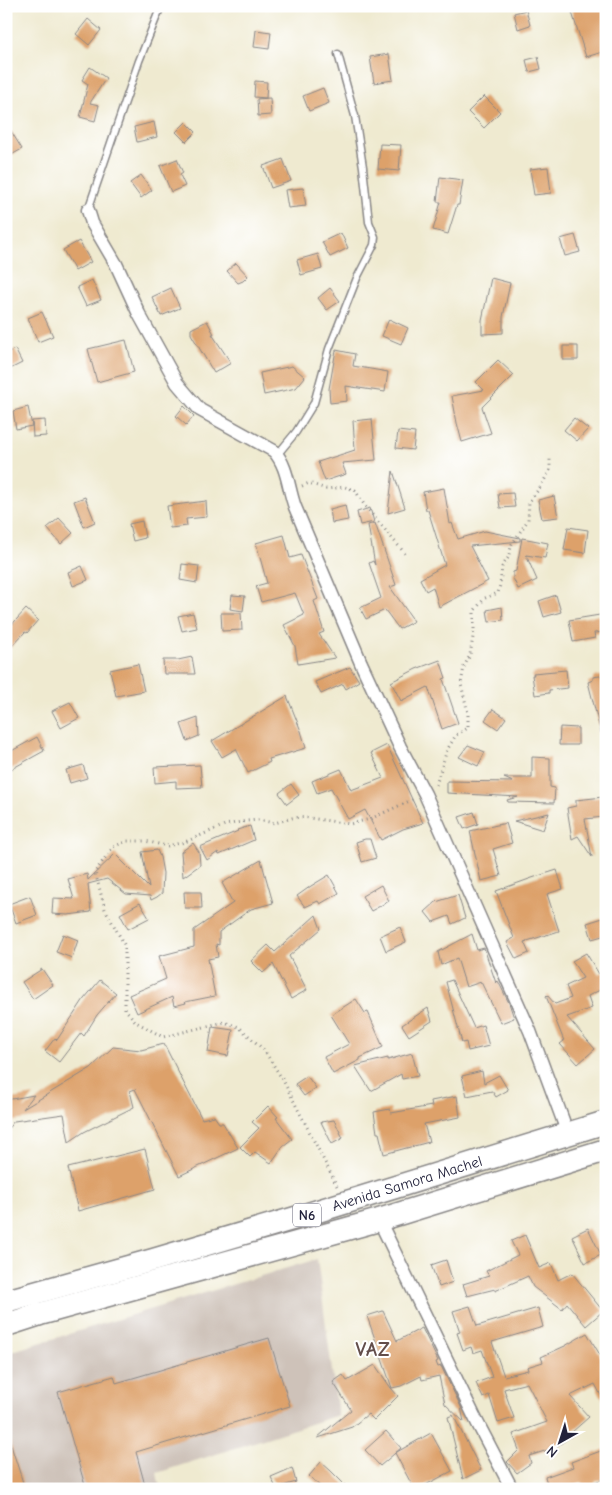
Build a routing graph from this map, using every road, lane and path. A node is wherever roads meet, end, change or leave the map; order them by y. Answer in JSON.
{"nodes":[{"id":1,"x":161,"y":6,"type":"edge"},
{"id":2,"x":338,"y":54,"type":"dead end"},
{"id":3,"x":88,"y":210,"type":"joint"},
{"id":4,"x":277,"y":455,"type":"junction"},
{"id":5,"x":550,"y":456,"type":"dead end"},
{"id":6,"x":289,"y":490,"type":"junction"},
{"id":7,"x":407,"y":556,"type":"dead end"},
{"id":8,"x":425,"y":794,"type":"junction"},
{"id":9,"x":606,"y":1122,"type":"edge"},
{"id":10,"x":568,"y":1134,"type":"junction"},
{"id":11,"x":606,"y":1150,"type":"edge"},
{"id":12,"x":345,"y":1203,"type":"junction"},
{"id":13,"x":379,"y":1220,"type":"junction"},
{"id":14,"x":6,"y":1301,"type":"edge"},
{"id":15,"x":6,"y":1325,"type":"edge"},
{"id":16,"x":512,"y":1489,"type":"edge"}],
"edges":[{"from":1,"to":3,"type":"lane"},
{"from":2,"to":4,"type":"lane"},
{"from":3,"to":4,"type":"street"},
{"from":4,"to":6,"type":"street"},
{"from":5,"to":8,"type":"path"},
{"from":6,"to":7,"type":"path"},
{"from":6,"to":8,"type":"street"},
{"from":8,"to":10,"type":"street"},
{"from":8,"to":12,"type":"path"},
{"from":9,"to":10,"type":"highway","name":"Avenida Samora Machel","number":"N6"},
{"from":10,"to":12,"type":"highway","name":"Avenida Samora Machel","number":"N6"},
{"from":11,"to":13,"type":"highway","name":"Avenida Samora Machel","number":"N6"},
{"from":12,"to":14,"type":"highway","name":"Avenida Samora Machel","number":"N6"},
{"from":13,"to":15,"type":"highway","name":"Avenida Samora Machel","number":"N6"},
{"from":13,"to":16,"type":"street"}]}
